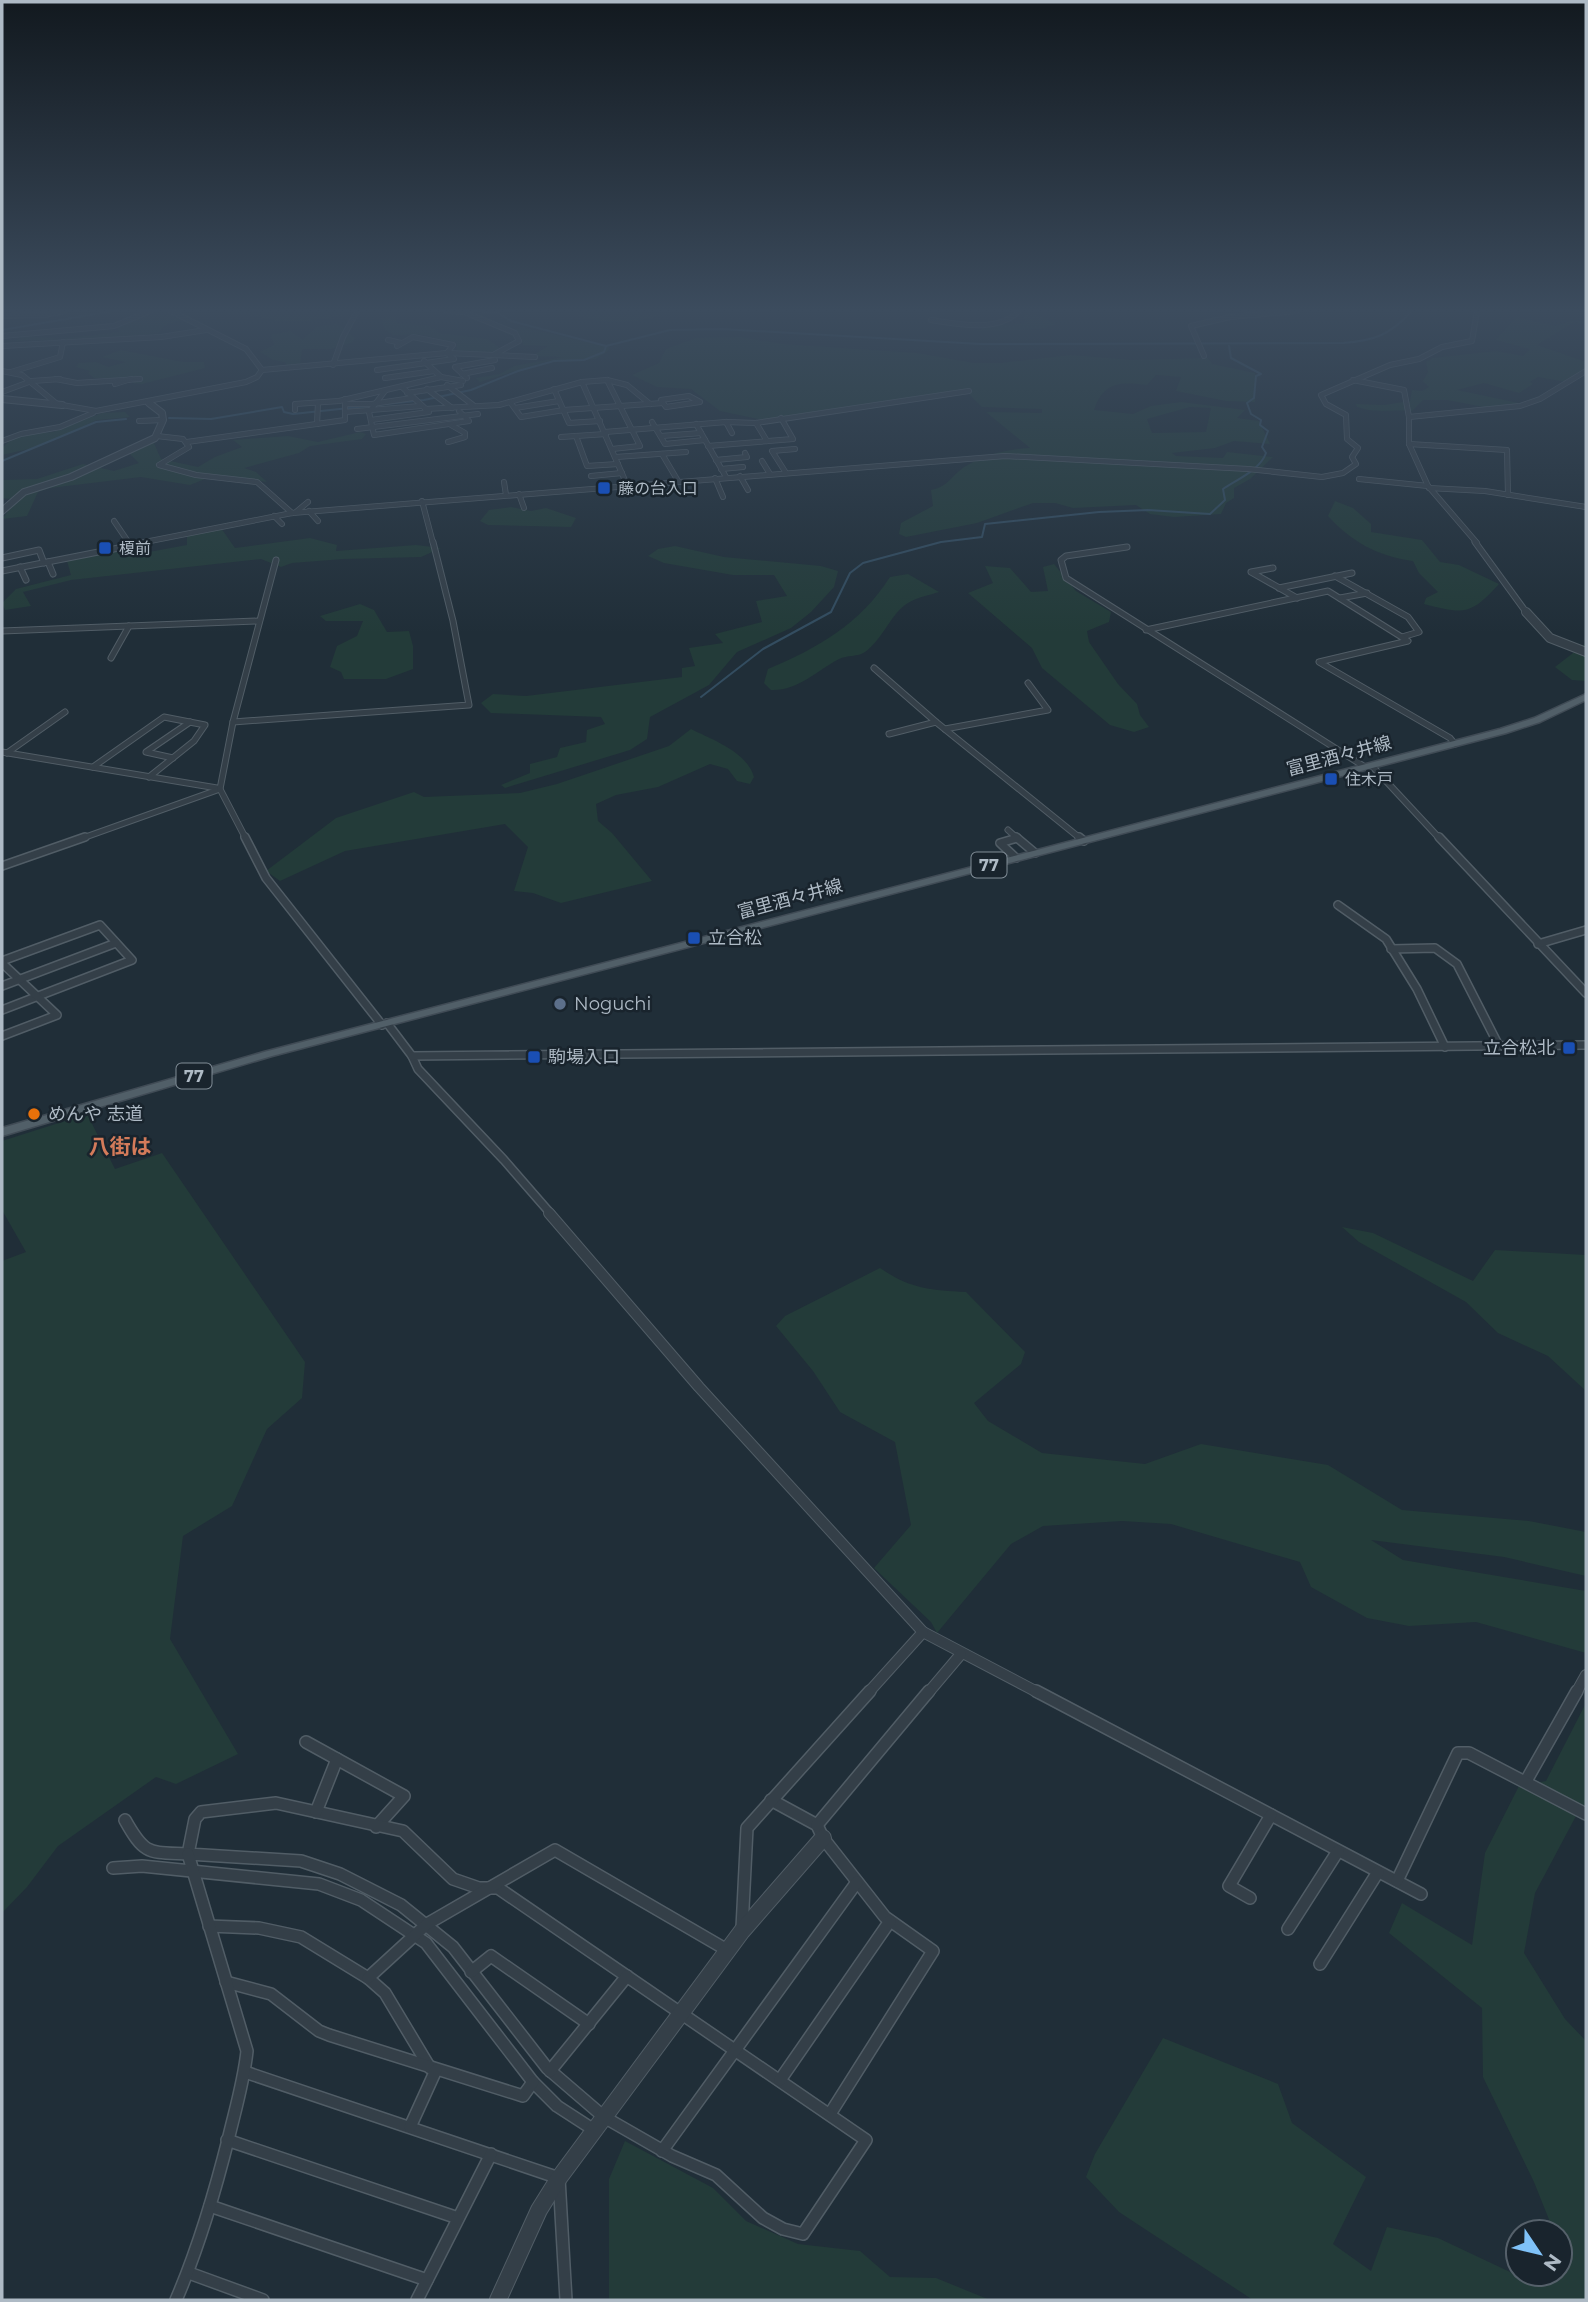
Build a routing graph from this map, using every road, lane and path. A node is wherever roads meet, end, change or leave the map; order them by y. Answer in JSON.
{"nodes":[{"id":1,"x":79,"y":418,"type":"edge"},
{"id":2,"x":317,"y":418,"type":"edge"},
{"id":3,"x":345,"y":418,"type":"edge"},
{"id":4,"x":379,"y":418,"type":"edge"},
{"id":5,"x":437,"y":418,"type":"edge"},
{"id":6,"x":440,"y":418,"type":"edge"},
{"id":7,"x":466,"y":418,"type":"edge"},
{"id":8,"x":567,"y":418,"type":"edge"},
{"id":9,"x":627,"y":418,"type":"edge"},
{"id":10,"x":673,"y":418,"type":"edge"},
{"id":11,"x":779,"y":418,"type":"edge"},
{"id":12,"x":781,"y":418,"type":"edge"},
{"id":13,"x":1346,"y":418,"type":"edge"},
{"id":14,"x":1409,"y":418,"type":"edge"},
{"id":15,"x":163,"y":420,"type":"joint"},
{"id":16,"x":371,"y":420,"type":"joint"},
{"id":17,"x":139,"y":421,"type":"dead end"},
{"id":18,"x":600,"y":421,"type":"joint"},
{"id":19,"x":652,"y":422,"type":"dead end"},
{"id":20,"x":726,"y":422,"type":"junction"},
{"id":21,"x":756,"y":423,"type":"junction"},
{"id":22,"x":317,"y":424,"type":"junction"},
{"id":23,"x":452,"y":425,"type":"junction"},
{"id":24,"x":696,"y":425,"type":"junction"},
{"id":25,"x":679,"y":426,"type":"junction"},
{"id":26,"x":372,"y":427,"type":"junction"},
{"id":27,"x":656,"y":428,"type":"junction"},
{"id":28,"x":357,"y":429,"type":"dead end"},
{"id":29,"x":633,"y":430,"type":"junction"},
{"id":30,"x":268,"y":431,"type":"junction"},
{"id":31,"x":605,"y":433,"type":"junction"},
{"id":32,"x":701,"y":433,"type":"junction"},
{"id":33,"x":732,"y":433,"type":"dead end"},
{"id":34,"x":576,"y":436,"type":"junction"},
{"id":35,"x":661,"y":436,"type":"junction"},
{"id":36,"x":156,"y":437,"type":"junction"},
{"id":37,"x":276,"y":437,"type":"dead end"},
{"id":38,"x":561,"y":437,"type":"dead end"},
{"id":39,"x":223,"y":439,"type":"junction"},
{"id":40,"x":767,"y":441,"type":"junction"},
{"id":41,"x":2,"y":442,"type":"edge"},
{"id":42,"x":187,"y":442,"type":"junction"},
{"id":43,"x":448,"y":442,"type":"dead end"},
{"id":44,"x":165,"y":443,"type":"dead end"},
{"id":45,"x":233,"y":443,"type":"dead end"},
{"id":46,"x":706,"y":443,"type":"junction"},
{"id":47,"x":1409,"y":444,"type":"junction"},
{"id":48,"x":612,"y":449,"type":"junction"},
{"id":49,"x":795,"y":449,"type":"dead end"},
{"id":50,"x":686,"y":452,"type":"dead end"},
{"id":51,"x":745,"y":453,"type":"dead end"},
{"id":52,"x":662,"y":454,"type":"junction"},
{"id":53,"x":716,"y":460,"type":"junction"},
{"id":54,"x":117,"y":461,"type":"dead end"},
{"id":55,"x":617,"y":461,"type":"junction"},
{"id":56,"x":762,"y":461,"type":"dead end"},
{"id":57,"x":98,"y":462,"type":"junction"},
{"id":58,"x":743,"y":467,"type":"dead end"},
{"id":59,"x":721,"y":469,"type":"junction"},
{"id":60,"x":622,"y":473,"type":"junction"},
{"id":61,"x":786,"y":473,"type":"junction"},
{"id":62,"x":770,"y":474,"type":"junction"},
{"id":63,"x":591,"y":476,"type":"dead end"},
{"id":64,"x":740,"y":476,"type":"junction"},
{"id":65,"x":726,"y":477,"type":"junction"},
{"id":66,"x":715,"y":478,"type":"junction"},
{"id":67,"x":1359,"y":480,"type":"dead end"},
{"id":68,"x":678,"y":481,"type":"junction"},
{"id":69,"x":504,"y":482,"type":"dead end"},
{"id":70,"x":627,"y":485,"type":"junction"},
{"id":71,"x":1428,"y":487,"type":"junction"},
{"id":72,"x":748,"y":490,"type":"dead end"},
{"id":73,"x":519,"y":494,"type":"junction"},
{"id":74,"x":506,"y":495,"type":"junction"},
{"id":75,"x":1508,"y":495,"type":"junction"},
{"id":76,"x":723,"y":496,"type":"dead end"},
{"id":77,"x":422,"y":501,"type":"junction"},
{"id":78,"x":308,"y":502,"type":"dead end"},
{"id":79,"x":3,"y":508,"type":"edge"},
{"id":80,"x":524,"y":508,"type":"dead end"},
{"id":81,"x":1586,"y":508,"type":"edge"},
{"id":82,"x":309,"y":511,"type":"junction"},
{"id":83,"x":294,"y":512,"type":"junction"},
{"id":84,"x":274,"y":516,"type":"junction"},
{"id":85,"x":114,"y":521,"type":"dead end"},
{"id":86,"x":318,"y":521,"type":"dead end"},
{"id":87,"x":282,"y":524,"type":"dead end"},
{"id":88,"x":130,"y":545,"type":"junction"},
{"id":89,"x":1127,"y":547,"type":"dead end"},
{"id":90,"x":2,"y":558,"type":"edge"},
{"id":91,"x":276,"y":560,"type":"dead end"},
{"id":92,"x":46,"y":562,"type":"junction"},
{"id":93,"x":19,"y":567,"type":"junction"},
{"id":94,"x":1273,"y":568,"type":"dead end"},
{"id":95,"x":2,"y":571,"type":"edge"},
{"id":96,"x":1352,"y":573,"type":"dead end"},
{"id":97,"x":54,"y":574,"type":"dead end"},
{"id":98,"x":1335,"y":576,"type":"junction"},
{"id":99,"x":26,"y":580,"type":"dead end"},
{"id":100,"x":1279,"y":588,"type":"junction"},
{"id":101,"x":1367,"y":593,"type":"junction"},
{"id":102,"x":1297,"y":598,"type":"junction"},
{"id":103,"x":1339,"y":598,"type":"junction"},
{"id":104,"x":1526,"y":612,"type":"joint"},
{"id":105,"x":260,"y":621,"type":"junction"},
{"id":106,"x":129,"y":626,"type":"junction"},
{"id":107,"x":1146,"y":630,"type":"junction"},
{"id":108,"x":2,"y":631,"type":"edge"},
{"id":109,"x":1402,"y":637,"type":"junction"},
{"id":110,"x":1586,"y":652,"type":"edge"},
{"id":111,"x":111,"y":657,"type":"dead end"},
{"id":112,"x":874,"y":668,"type":"dead end"},
{"id":113,"x":1028,"y":683,"type":"dead end"},
{"id":114,"x":1586,"y":697,"type":"edge"},
{"id":115,"x":65,"y":712,"type":"dead end"},
{"id":116,"x":190,"y":722,"type":"junction"},
{"id":117,"x":233,"y":722,"type":"junction"},
{"id":118,"x":936,"y":722,"type":"junction"},
{"id":119,"x":945,"y":729,"type":"junction"},
{"id":120,"x":889,"y":734,"type":"dead end"},
{"id":121,"x":1455,"y":744,"type":"junction"},
{"id":122,"x":4,"y":752,"type":"edge"},
{"id":123,"x":173,"y":758,"type":"junction"},
{"id":124,"x":1368,"y":766,"type":"junction"},
{"id":125,"x":93,"y":767,"type":"junction"},
{"id":126,"x":149,"y":777,"type":"junction"},
{"id":127,"x":220,"y":789,"type":"junction"},
{"id":128,"x":1008,"y":830,"type":"dead end"},
{"id":129,"x":1017,"y":838,"type":"junction"},
{"id":130,"x":1084,"y":841,"type":"junction"},
{"id":131,"x":1035,"y":853,"type":"junction"},
{"id":132,"x":1016,"y":858,"type":"junction"},
{"id":133,"x":2,"y":866,"type":"edge"},
{"id":134,"x":1338,"y":905,"type":"dead end"},
{"id":135,"x":1586,"y":930,"type":"edge"},
{"id":136,"x":116,"y":943,"type":"junction"},
{"id":137,"x":1538,"y":944,"type":"junction"},
{"id":138,"x":1391,"y":949,"type":"junction"},
{"id":139,"x":2,"y":962,"type":"edge"},
{"id":140,"x":20,"y":979,"type":"junction"},
{"id":141,"x":2,"y":986,"type":"edge"},
{"id":142,"x":1586,"y":993,"type":"edge"},
{"id":143,"x":38,"y":996,"type":"junction"},
{"id":144,"x":2,"y":1010,"type":"edge"},
{"id":145,"x":385,"y":1024,"type":"junction"},
{"id":146,"x":2,"y":1036,"type":"edge"},
{"id":147,"x":1586,"y":1045,"type":"edge"},
{"id":148,"x":1499,"y":1046,"type":"junction"},
{"id":149,"x":1445,"y":1047,"type":"junction"},
{"id":150,"x":412,"y":1056,"type":"junction"},
{"id":151,"x":2,"y":1132,"type":"edge"},
{"id":152,"x":923,"y":1632,"type":"junction"},
{"id":153,"x":961,"y":1654,"type":"junction"},
{"id":154,"x":1586,"y":1675,"type":"edge"},
{"id":155,"x":306,"y":1742,"type":"dead end"},
{"id":156,"x":337,"y":1759,"type":"junction"},
{"id":157,"x":1527,"y":1781,"type":"junction"},
{"id":158,"x":771,"y":1800,"type":"junction"},
{"id":159,"x":316,"y":1812,"type":"junction"},
{"id":160,"x":1586,"y":1814,"type":"edge"},
{"id":161,"x":1271,"y":1815,"type":"junction"},
{"id":162,"x":125,"y":1820,"type":"dead end"},
{"id":163,"x":376,"y":1827,"type":"junction"},
{"id":164,"x":820,"y":1831,"type":"junction"},
{"id":165,"x":1338,"y":1850,"type":"junction"},
{"id":166,"x":188,"y":1856,"type":"junction"},
{"id":167,"x":113,"y":1868,"type":"dead end"},
{"id":168,"x":192,"y":1870,"type":"junction"},
{"id":169,"x":1378,"y":1871,"type":"junction"},
{"id":170,"x":1397,"y":1881,"type":"junction"},
{"id":171,"x":857,"y":1882,"type":"junction"},
{"id":172,"x":484,"y":1889,"type":"junction"},
{"id":173,"x":1421,"y":1894,"type":"dead end"},
{"id":174,"x":1250,"y":1898,"type":"dead end"},
{"id":175,"x":890,"y":1921,"type":"junction"},
{"id":176,"x":427,"y":1924,"type":"junction"},
{"id":177,"x":209,"y":1926,"type":"junction"},
{"id":178,"x":1288,"y":1929,"type":"dead end"},
{"id":179,"x":742,"y":1931,"type":"junction"},
{"id":180,"x":414,"y":1934,"type":"junction"},
{"id":181,"x":727,"y":1950,"type":"junction"},
{"id":182,"x":1320,"y":1964,"type":"dead end"},
{"id":183,"x":471,"y":1972,"type":"junction"},
{"id":184,"x":627,"y":1976,"type":"junction"},
{"id":185,"x":368,"y":1978,"type":"junction"},
{"id":186,"x":226,"y":1982,"type":"junction"},
{"id":187,"x":681,"y":2013,"type":"junction"},
{"id":188,"x":589,"y":2024,"type":"junction"},
{"id":189,"x":734,"y":2049,"type":"junction"},
{"id":190,"x":433,"y":2069,"type":"junction"},
{"id":191,"x":550,"y":2071,"type":"junction"},
{"id":192,"x":245,"y":2072,"type":"junction"},
{"id":193,"x":780,"y":2080,"type":"junction"},
{"id":194,"x":533,"y":2082,"type":"junction"},
{"id":195,"x":831,"y":2114,"type":"junction"},
{"id":196,"x":604,"y":2117,"type":"junction"},
{"id":197,"x":410,"y":2127,"type":"junction"},
{"id":198,"x":594,"y":2130,"type":"junction"},
{"id":199,"x":227,"y":2140,"type":"junction"},
{"id":200,"x":662,"y":2151,"type":"junction"},
{"id":201,"x":491,"y":2154,"type":"junction"},
{"id":202,"x":559,"y":2178,"type":"junction"},
{"id":203,"x":210,"y":2206,"type":"junction"},
{"id":204,"x":458,"y":2218,"type":"junction"},
{"id":205,"x":189,"y":2273,"type":"junction"},
{"id":206,"x":427,"y":2280,"type":"junction"},
{"id":207,"x":176,"y":2300,"type":"edge"},
{"id":208,"x":263,"y":2300,"type":"edge"},
{"id":209,"x":417,"y":2300,"type":"edge"},
{"id":210,"x":498,"y":2300,"type":"edge"},
{"id":211,"x":566,"y":2300,"type":"edge"}],
"edges":[{"from":1,"to":41,"type":"street"},
{"from":2,"to":22,"type":"street"},
{"from":3,"to":22,"type":"street"},
{"from":4,"to":16,"type":"street"},
{"from":5,"to":26,"type":"street"},
{"from":6,"to":23,"type":"street"},
{"from":7,"to":23,"type":"street"},
{"from":8,"to":18,"type":"street"},
{"from":9,"to":29,"type":"street"},
{"from":10,"to":25,"type":"street"},
{"from":11,"to":21,"type":"street"},
{"from":12,"to":40,"type":"street"},
{"from":13,"to":61,"type":"street"},
{"from":14,"to":47,"type":"street"},
{"from":15,"to":17,"type":"street"},
{"from":15,"to":36,"type":"street"},
{"from":16,"to":26,"type":"street"},
{"from":18,"to":31,"type":"street"},
{"from":19,"to":27,"type":"street"},
{"from":20,"to":21,"type":"street"},
{"from":20,"to":24,"type":"street"},
{"from":20,"to":33,"type":"street"},
{"from":21,"to":40,"type":"street"},
{"from":22,"to":30,"type":"street"},
{"from":23,"to":26,"type":"street"},
{"from":23,"to":43,"type":"street"},
{"from":24,"to":25,"type":"street"},
{"from":24,"to":32,"type":"street"},
{"from":25,"to":27,"type":"street"},
{"from":26,"to":28,"type":"street"},
{"from":27,"to":29,"type":"street"},
{"from":27,"to":35,"type":"street"},
{"from":29,"to":31,"type":"street"},
{"from":29,"to":48,"type":"street"},
{"from":30,"to":37,"type":"street"},
{"from":30,"to":39,"type":"street"},
{"from":31,"to":34,"type":"street"},
{"from":31,"to":48,"type":"street"},
{"from":32,"to":35,"type":"street"},
{"from":32,"to":46,"type":"street"},
{"from":34,"to":38,"type":"street"},
{"from":34,"to":55,"type":"street"},
{"from":35,"to":46,"type":"street"},
{"from":36,"to":42,"type":"street"},
{"from":36,"to":44,"type":"street"},
{"from":36,"to":57,"type":"street"},
{"from":39,"to":42,"type":"street"},
{"from":39,"to":45,"type":"street"},
{"from":40,"to":46,"type":"street"},
{"from":42,"to":83,"type":"street"},
{"from":46,"to":53,"type":"street"},
{"from":47,"to":71,"type":"street"},
{"from":47,"to":75,"type":"street"},
{"from":48,"to":55,"type":"street"},
{"from":49,"to":61,"type":"street"},
{"from":50,"to":52,"type":"street"},
{"from":51,"to":53,"type":"street"},
{"from":52,"to":55,"type":"street"},
{"from":52,"to":68,"type":"street"},
{"from":53,"to":59,"type":"street"},
{"from":54,"to":57,"type":"street"},
{"from":55,"to":60,"type":"street"},
{"from":56,"to":62,"type":"street"},
{"from":57,"to":79,"type":"street"},
{"from":58,"to":59,"type":"street"},
{"from":59,"to":65,"type":"street"},
{"from":60,"to":63,"type":"street"},
{"from":60,"to":70,"type":"street"},
{"from":61,"to":62,"type":"street"},
{"from":62,"to":64,"type":"street"},
{"from":64,"to":65,"type":"street"},
{"from":64,"to":72,"type":"street"},
{"from":65,"to":66,"type":"street"},
{"from":66,"to":68,"type":"street"},
{"from":66,"to":76,"type":"street"},
{"from":67,"to":71,"type":"street"},
{"from":68,"to":70,"type":"street"},
{"from":69,"to":74,"type":"street"},
{"from":70,"to":73,"type":"street"},
{"from":71,"to":75,"type":"street"},
{"from":71,"to":104,"type":"street"},
{"from":73,"to":74,"type":"street"},
{"from":73,"to":80,"type":"street"},
{"from":74,"to":77,"type":"street"},
{"from":75,"to":81,"type":"street"},
{"from":77,"to":82,"type":"street"},
{"from":77,"to":117,"type":"street"},
{"from":78,"to":83,"type":"street"},
{"from":82,"to":83,"type":"street"},
{"from":82,"to":86,"type":"street"},
{"from":83,"to":84,"type":"street"},
{"from":84,"to":87,"type":"street"},
{"from":84,"to":88,"type":"street"},
{"from":85,"to":88,"type":"street"},
{"from":88,"to":92,"type":"street"},
{"from":89,"to":107,"type":"street"},
{"from":90,"to":92,"type":"street"},
{"from":91,"to":105,"type":"street"},
{"from":92,"to":93,"type":"street"},
{"from":92,"to":97,"type":"street"},
{"from":93,"to":95,"type":"street"},
{"from":93,"to":99,"type":"street"},
{"from":94,"to":100,"type":"street"},
{"from":96,"to":98,"type":"street"},
{"from":98,"to":100,"type":"street"},
{"from":98,"to":101,"type":"street"},
{"from":100,"to":102,"type":"street"},
{"from":101,"to":103,"type":"street"},
{"from":101,"to":109,"type":"street"},
{"from":102,"to":103,"type":"street"},
{"from":102,"to":107,"type":"street"},
{"from":103,"to":109,"type":"street"},
{"from":104,"to":110,"type":"street"},
{"from":105,"to":106,"type":"street"},
{"from":105,"to":117,"type":"street"},
{"from":106,"to":108,"type":"street"},
{"from":106,"to":111,"type":"street"},
{"from":107,"to":124,"type":"street"},
{"from":109,"to":121,"type":"street"},
{"from":112,"to":118,"type":"street"},
{"from":113,"to":119,"type":"street"},
{"from":114,"to":121,"type":"main road","name":"富里酒々井線","number":"77"},
{"from":115,"to":122,"type":"street"},
{"from":116,"to":123,"type":"street"},
{"from":116,"to":123,"type":"street"},
{"from":116,"to":125,"type":"street"},
{"from":117,"to":127,"type":"street"},
{"from":118,"to":119,"type":"street"},
{"from":118,"to":120,"type":"street"},
{"from":119,"to":130,"type":"street"},
{"from":121,"to":124,"type":"main road","name":"富里酒々井線","number":"77"},
{"from":122,"to":125,"type":"street"},
{"from":123,"to":126,"type":"street"},
{"from":124,"to":130,"type":"main road","name":"富里酒々井線","number":"77"},
{"from":124,"to":137,"type":"street"},
{"from":125,"to":126,"type":"street"},
{"from":126,"to":127,"type":"street"},
{"from":127,"to":133,"type":"street"},
{"from":127,"to":145,"type":"street"},
{"from":128,"to":129,"type":"street"},
{"from":129,"to":131,"type":"street"},
{"from":129,"to":132,"type":"street"},
{"from":130,"to":131,"type":"main road","name":"富里酒々井線","number":"77"},
{"from":131,"to":132,"type":"main road","name":"富里酒々井線","number":"77"},
{"from":132,"to":145,"type":"main road","name":"富里酒々井線","number":"77"},
{"from":134,"to":138,"type":"street"},
{"from":135,"to":137,"type":"street"},
{"from":136,"to":139,"type":"street"},
{"from":136,"to":140,"type":"street"},
{"from":136,"to":143,"type":"street"},
{"from":137,"to":142,"type":"street"},
{"from":138,"to":148,"type":"street"},
{"from":138,"to":149,"type":"street"},
{"from":139,"to":140,"type":"street"},
{"from":140,"to":141,"type":"street"},
{"from":140,"to":143,"type":"street"},
{"from":143,"to":144,"type":"street"},
{"from":143,"to":146,"type":"street"},
{"from":145,"to":150,"type":"street"},
{"from":145,"to":151,"type":"main road","name":"富里酒々井線","number":"77"},
{"from":147,"to":148,"type":"street"},
{"from":148,"to":149,"type":"street"},
{"from":149,"to":150,"type":"street"},
{"from":150,"to":152,"type":"street"},
{"from":152,"to":153,"type":"street"},
{"from":152,"to":158,"type":"street"},
{"from":153,"to":161,"type":"street"},
{"from":153,"to":164,"type":"street"},
{"from":154,"to":157,"type":"street"},
{"from":155,"to":156,"type":"street"},
{"from":156,"to":159,"type":"street"},
{"from":156,"to":163,"type":"street"},
{"from":157,"to":160,"type":"street"},
{"from":157,"to":170,"type":"street"},
{"from":158,"to":164,"type":"street"},
{"from":158,"to":179,"type":"street"},
{"from":159,"to":163,"type":"street"},
{"from":159,"to":166,"type":"street"},
{"from":161,"to":165,"type":"street"},
{"from":161,"to":174,"type":"street"},
{"from":162,"to":166,"type":"street"},
{"from":163,"to":172,"type":"street"},
{"from":164,"to":171,"type":"street"},
{"from":164,"to":179,"type":"street"},
{"from":165,"to":169,"type":"street"},
{"from":165,"to":178,"type":"street"},
{"from":166,"to":168,"type":"street"},
{"from":166,"to":176,"type":"street"},
{"from":167,"to":168,"type":"street"},
{"from":168,"to":177,"type":"street"},
{"from":168,"to":180,"type":"street"},
{"from":169,"to":170,"type":"street"},
{"from":169,"to":182,"type":"street"},
{"from":170,"to":173,"type":"street"},
{"from":171,"to":175,"type":"street"},
{"from":171,"to":189,"type":"street"},
{"from":172,"to":176,"type":"street"},
{"from":172,"to":181,"type":"street"},
{"from":172,"to":184,"type":"street"},
{"from":175,"to":193,"type":"street"},
{"from":175,"to":195,"type":"street"},
{"from":176,"to":180,"type":"street"},
{"from":176,"to":183,"type":"street"},
{"from":177,"to":185,"type":"street"},
{"from":177,"to":186,"type":"street"},
{"from":179,"to":181,"type":"street"},
{"from":180,"to":185,"type":"street"},
{"from":180,"to":194,"type":"street"},
{"from":181,"to":187,"type":"street"},
{"from":183,"to":188,"type":"street"},
{"from":183,"to":191,"type":"street"},
{"from":184,"to":187,"type":"street"},
{"from":184,"to":188,"type":"street"},
{"from":185,"to":190,"type":"street"},
{"from":186,"to":190,"type":"street"},
{"from":186,"to":192,"type":"street"},
{"from":187,"to":189,"type":"street"},
{"from":187,"to":196,"type":"street"},
{"from":188,"to":191,"type":"street"},
{"from":189,"to":193,"type":"street"},
{"from":189,"to":200,"type":"street"},
{"from":190,"to":194,"type":"street"},
{"from":190,"to":197,"type":"street"},
{"from":191,"to":196,"type":"street"},
{"from":192,"to":197,"type":"street"},
{"from":192,"to":199,"type":"street"},
{"from":193,"to":195,"type":"street"},
{"from":194,"to":198,"type":"street"},
{"from":195,"to":200,"type":"street"},
{"from":196,"to":198,"type":"street"},
{"from":196,"to":200,"type":"street"},
{"from":197,"to":201,"type":"street"},
{"from":198,"to":202,"type":"street"},
{"from":199,"to":203,"type":"street"},
{"from":199,"to":204,"type":"street"},
{"from":201,"to":202,"type":"street"},
{"from":201,"to":204,"type":"street"},
{"from":202,"to":210,"type":"street"},
{"from":202,"to":211,"type":"street"},
{"from":203,"to":205,"type":"street"},
{"from":203,"to":206,"type":"street"},
{"from":204,"to":206,"type":"street"},
{"from":205,"to":207,"type":"street"},
{"from":205,"to":208,"type":"street"},
{"from":206,"to":209,"type":"street"}]}
